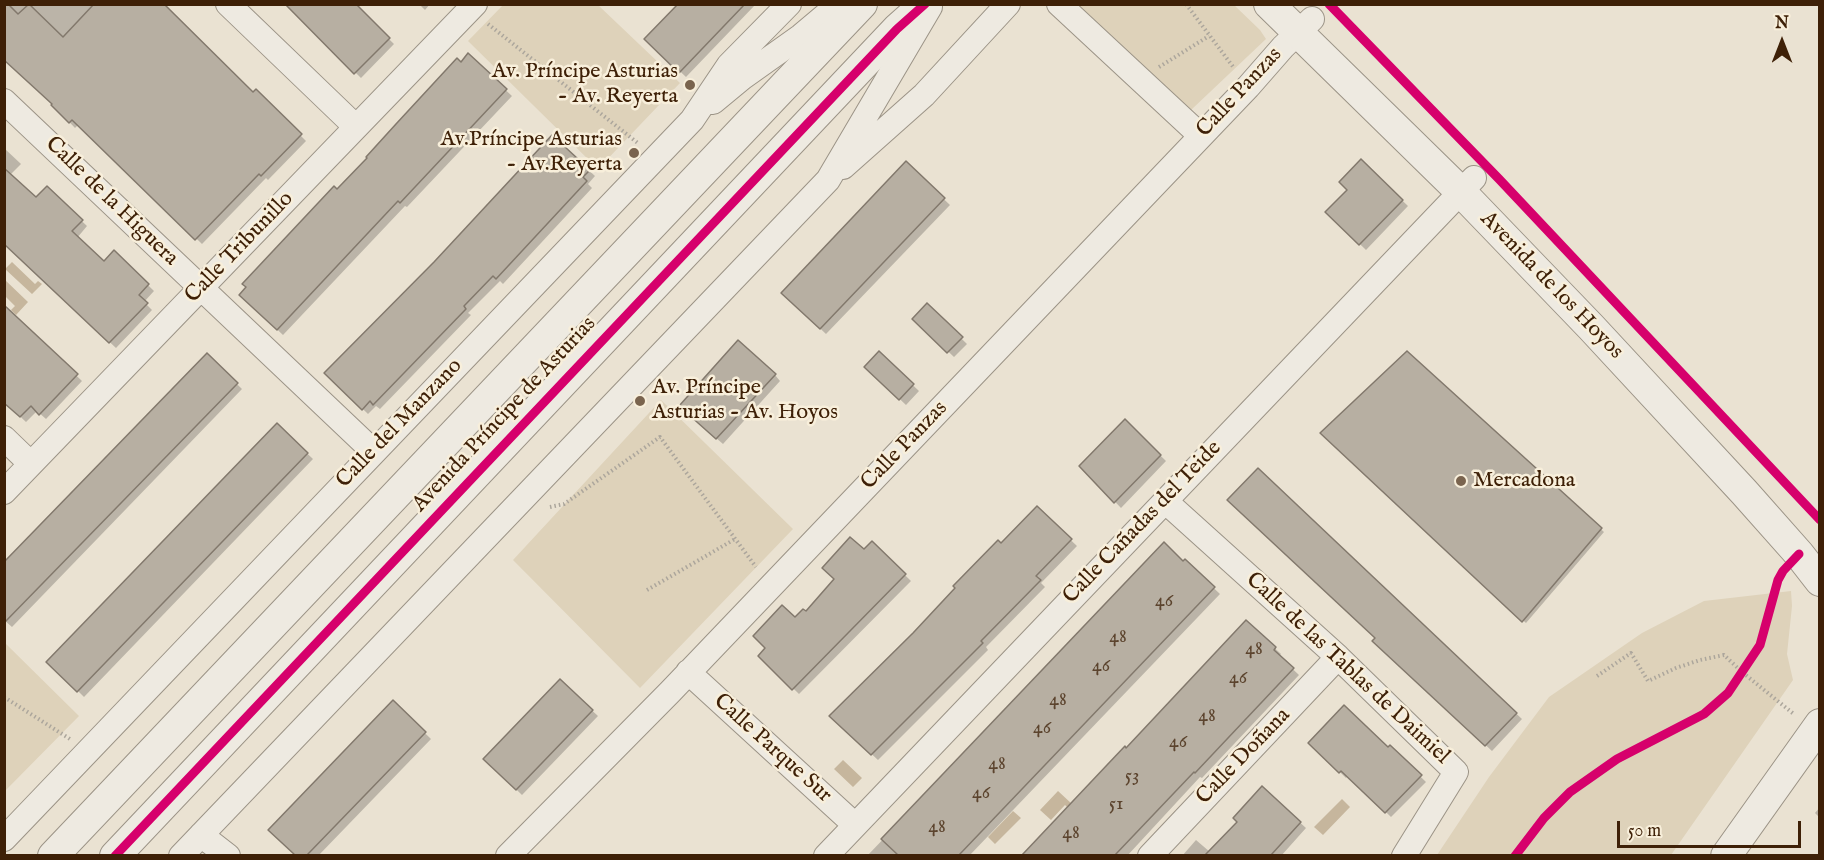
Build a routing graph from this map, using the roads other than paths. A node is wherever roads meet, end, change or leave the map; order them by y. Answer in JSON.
{"nodes":[{"id":1,"x":228,"y":4,"type":"edge"},
{"id":2,"x":789,"y":4,"type":"edge"},
{"id":3,"x":839,"y":4,"type":"edge"},
{"id":4,"x":862,"y":4,"type":"edge"},
{"id":5,"x":926,"y":4,"type":"edge"},
{"id":6,"x":932,"y":4,"type":"edge"},
{"id":7,"x":1008,"y":4,"type":"edge"},
{"id":8,"x":1059,"y":4,"type":"edge"},
{"id":9,"x":1269,"y":4,"type":"edge"},
{"id":10,"x":472,"y":7,"type":"edge"},
{"id":11,"x":1303,"y":18,"type":"edge"},
{"id":12,"x":4,"y":101,"type":"edge"},
{"id":13,"x":692,"y":120,"type":"junction"},
{"id":14,"x":356,"y":127,"type":"junction"},
{"id":15,"x":1201,"y":136,"type":"junction"},
{"id":16,"x":828,"y":180,"type":"junction"},
{"id":17,"x":1468,"y":185,"type":"junction"},
{"id":18,"x":201,"y":288,"type":"junction"},
{"id":19,"x":4,"y":438,"type":"edge"},
{"id":20,"x":374,"y":452,"type":"junction"},
{"id":21,"x":31,"y":464,"type":"junction"},
{"id":22,"x":4,"y":492,"type":"edge"},
{"id":23,"x":1165,"y":501,"type":"junction"},
{"id":24,"x":1820,"y":556,"type":"edge"},
{"id":25,"x":1820,"y":581,"type":"edge"},
{"id":26,"x":1338,"y":657,"type":"junction"},
{"id":27,"x":688,"y":672,"type":"junction"},
{"id":28,"x":1817,"y":727,"type":"edge"},
{"id":29,"x":855,"y":825,"type":"junction"},
{"id":30,"x":201,"y":835,"type":"junction"},
{"id":31,"x":4,"y":839,"type":"edge"},
{"id":32,"x":52,"y":855,"type":"edge"},
{"id":33,"x":115,"y":855,"type":"edge"},
{"id":34,"x":181,"y":855,"type":"edge"},
{"id":35,"x":228,"y":855,"type":"edge"},
{"id":36,"x":508,"y":855,"type":"edge"},
{"id":37,"x":826,"y":855,"type":"edge"},
{"id":38,"x":1150,"y":855,"type":"edge"},
{"id":39,"x":1404,"y":855,"type":"edge"},
{"id":40,"x":1726,"y":855,"type":"edge"}],
"edges":[{"from":1,"to":14,"type":"street"},
{"from":2,"to":13,"type":"street","name":"Calle del Manzano"},
{"from":3,"to":13,"type":"street"},
{"from":4,"to":32,"type":"street","name":"Avenida Príncipe de Asturias"},
{"from":5,"to":33,"type":"street","name":"Avenida Príncipe de Asturias"},
{"from":6,"to":16,"type":"street"},
{"from":7,"to":16,"type":"street"},
{"from":8,"to":15,"type":"street"},
{"from":9,"to":11,"type":"street","name":"Avenida de los Hoyos"},
{"from":10,"to":14,"type":"street","name":"Calle Tribunillo"},
{"from":11,"to":15,"type":"street","name":"Calle Panzas"},
{"from":11,"to":17,"type":"street","name":"Avenida de los Hoyos"},
{"from":12,"to":18,"type":"street","name":"Calle de la Higuera"},
{"from":13,"to":20,"type":"street","name":"Calle del Manzano"},
{"from":14,"to":18,"type":"street","name":"Calle Tribunillo"},
{"from":15,"to":27,"type":"street","name":"Calle Panzas"},
{"from":16,"to":30,"type":"street"},
{"from":17,"to":23,"type":"street","name":"Calle Cañadas del Teide"},
{"from":17,"to":24,"type":"street","name":"Avenida de los Hoyos"},
{"from":17,"to":25,"type":"street","name":"Avenida de los Hoyos"},
{"from":18,"to":20,"type":"street","name":"Calle de la Higuera"},
{"from":18,"to":21,"type":"street","name":"Calle Tribunillo"},
{"from":19,"to":21,"type":"street"},
{"from":20,"to":31,"type":"street","name":"Calle del Manzano"},
{"from":21,"to":22,"type":"street","name":"Calle Tribunillo"},
{"from":23,"to":26,"type":"street","name":"Calle de las Tablas de Daimiel"},
{"from":23,"to":29,"type":"street","name":"Calle Cañadas del Teide"},
{"from":26,"to":38,"type":"street","name":"Calle Doñana"},
{"from":26,"to":39,"type":"street","name":"Calle de las Tablas de Daimiel"},
{"from":27,"to":29,"type":"street","name":"Calle Parque Sur"},
{"from":27,"to":36,"type":"street","name":"Calle Panzas"},
{"from":28,"to":40,"type":"street"},
{"from":29,"to":37,"type":"street","name":"Calle Cañadas del Teide"},
{"from":30,"to":34,"type":"street"},
{"from":30,"to":35,"type":"street"}]}
